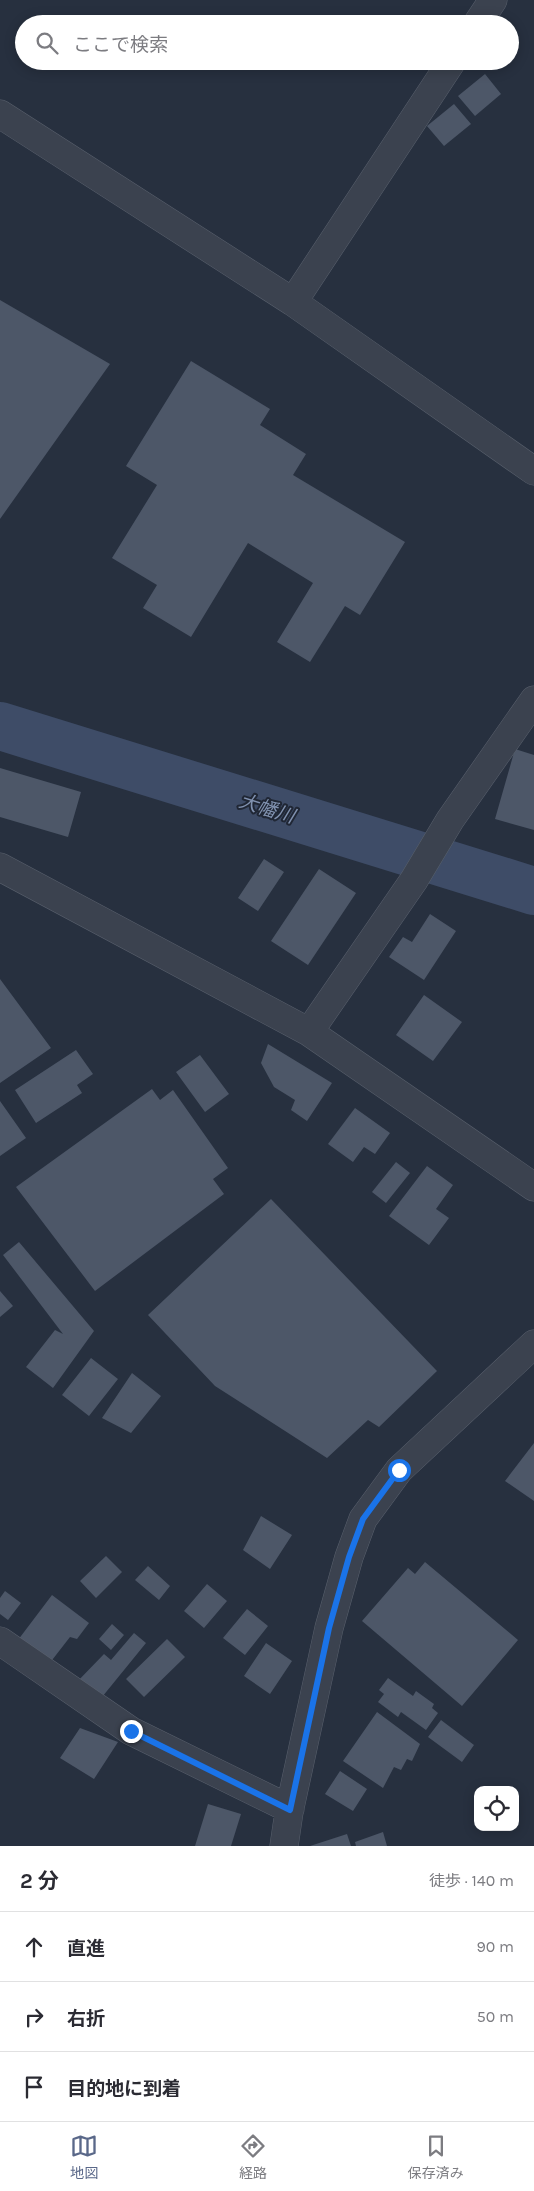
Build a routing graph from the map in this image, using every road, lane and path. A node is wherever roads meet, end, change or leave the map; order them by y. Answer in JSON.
{"nodes":[{"id":1,"x":493,"y":0,"type":"edge"},
{"id":2,"x":483,"y":15,"type":"edge"},
{"id":3,"x":446,"y":70,"type":"edge"},
{"id":4,"x":0,"y":114,"type":"edge"},
{"id":5,"x":293,"y":302,"type":"junction"},
{"id":6,"x":534,"y":471,"type":"edge"},
{"id":7,"x":534,"y":700,"type":"edge"},
{"id":8,"x":0,"y":867,"type":"edge"},
{"id":9,"x":30,"y":882,"type":"junction"},
{"id":10,"x":0,"y":889,"type":"edge"},
{"id":11,"x":309,"y":1032,"type":"junction"},
{"id":12,"x":534,"y":1188,"type":"edge"},
{"id":13,"x":534,"y":1344,"type":"edge"},
{"id":14,"x":0,"y":1641,"type":"edge"},
{"id":15,"x":290,"y":1810,"type":"junction"},
{"id":16,"x":284,"y":1846,"type":"edge"}],
"edges":[{"from":1,"to":2,"type":"street"},
{"from":3,"to":5,"type":"street"},
{"from":4,"to":5,"type":"street"},
{"from":5,"to":6,"type":"street"},
{"from":7,"to":11,"type":"street"},
{"from":8,"to":9,"type":"street"},
{"from":9,"to":10,"type":"street"},
{"from":9,"to":11,"type":"street"},
{"from":11,"to":12,"type":"street"},
{"from":13,"to":15,"type":"street"},
{"from":14,"to":15,"type":"street"},
{"from":15,"to":16,"type":"street"}]}
